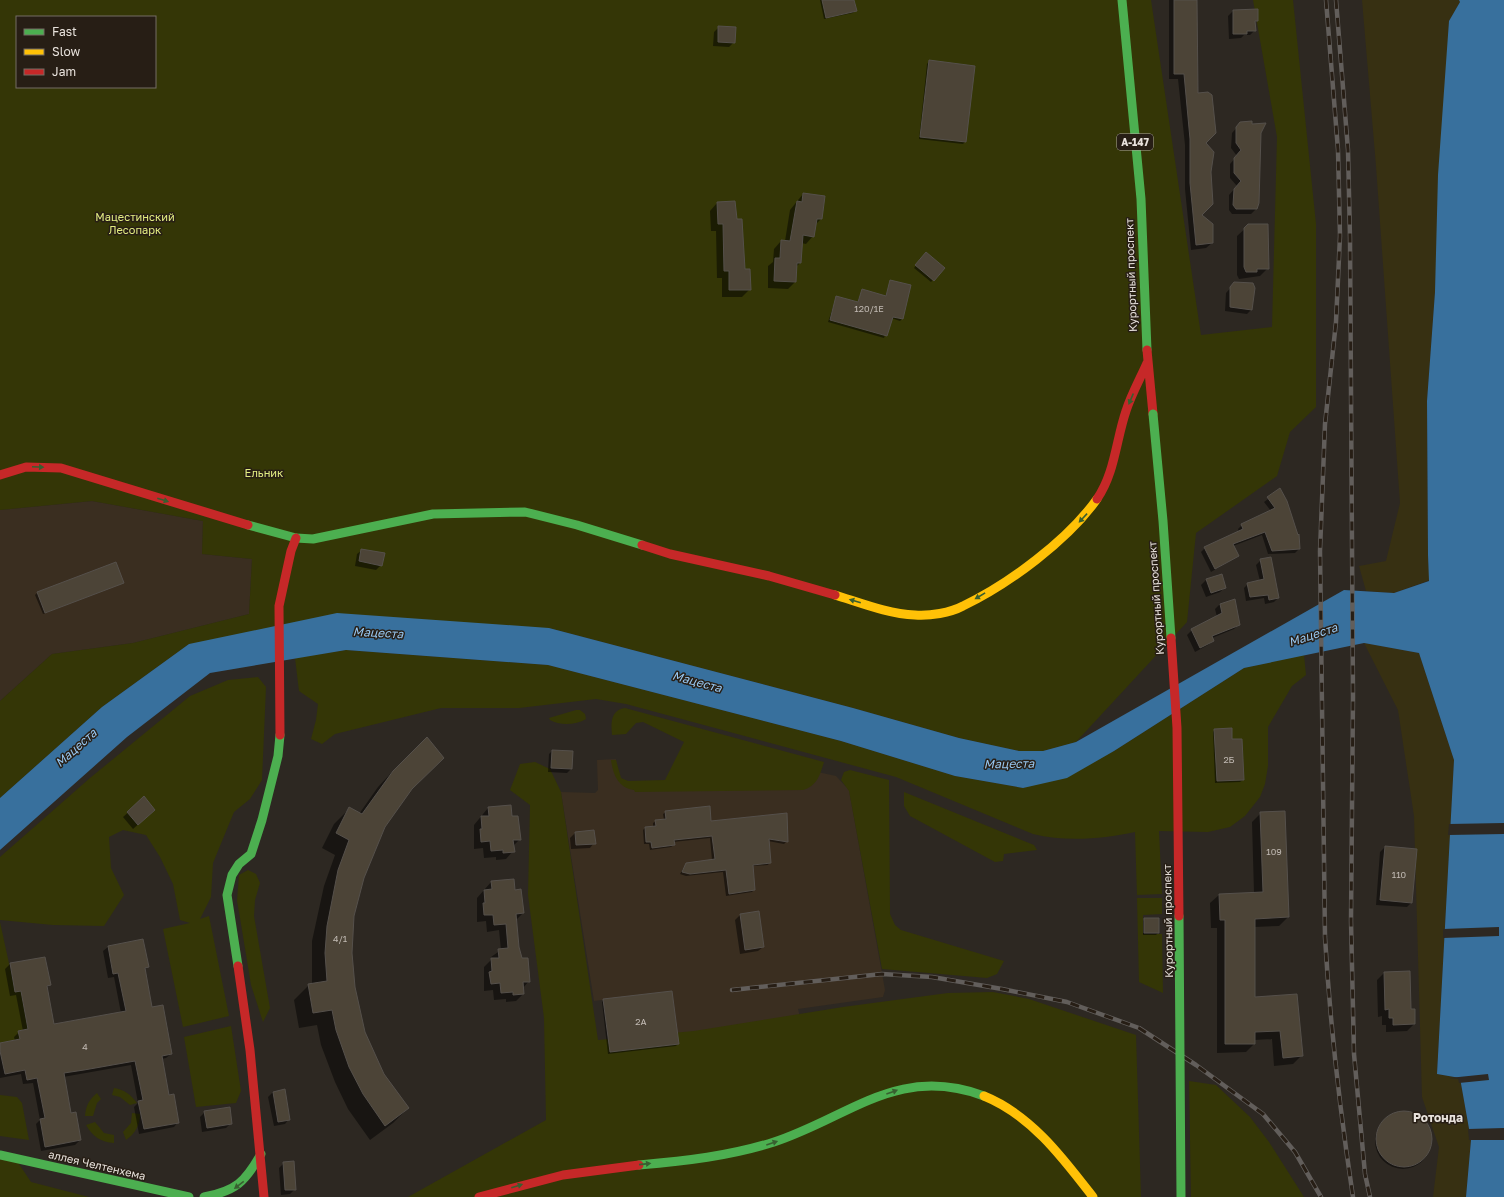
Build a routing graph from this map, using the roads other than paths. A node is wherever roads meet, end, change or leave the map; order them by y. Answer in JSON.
{"nodes":[{"id":1,"x":1122,"y":0,"type":"edge"},
{"id":2,"x":1147,"y":363,"type":"junction"},
{"id":3,"x":0,"y":475,"type":"edge"},
{"id":4,"x":296,"y":538,"type":"junction"},
{"id":5,"x":261,"y":1154,"type":"junction"},
{"id":6,"x":0,"y":1155,"type":"edge"},
{"id":7,"x":189,"y":1197,"type":"edge"},
{"id":8,"x":204,"y":1197,"type":"edge"},
{"id":9,"x":264,"y":1197,"type":"edge"},
{"id":10,"x":479,"y":1197,"type":"edge"},
{"id":11,"x":1093,"y":1197,"type":"edge"},
{"id":12,"x":1181,"y":1197,"type":"edge"}],
"edges":[{"from":1,"to":2,"type":"main road","name":"Курортный проспект","number":"А-147"},
{"from":2,"to":4,"type":"main road","one_way":true},
{"from":2,"to":12,"type":"main road","name":"Курортный проспект","number":"А-147","bridge":true},
{"from":3,"to":4,"type":"main road","one_way":true},
{"from":4,"to":5,"type":"main road"},
{"from":5,"to":8,"type":"main road","one_way":true},
{"from":5,"to":9,"type":"main road"},
{"from":6,"to":7,"type":"main road","name":"аллея Челтенхема"},
{"from":10,"to":11,"type":"main road","one_way":true}]}
